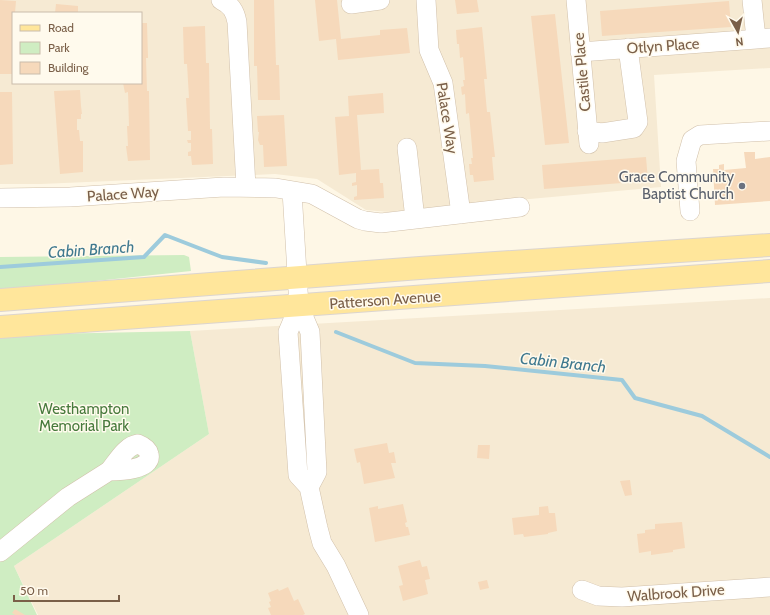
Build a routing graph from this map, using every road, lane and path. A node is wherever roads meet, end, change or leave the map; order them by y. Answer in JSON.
{"nodes":[{"id":1,"x":221,"y":0,"type":"edge"},
{"id":2,"x":380,"y":0,"type":"edge"},
{"id":3,"x":426,"y":0,"type":"edge"},
{"id":4,"x":576,"y":0,"type":"edge"},
{"id":5,"x":752,"y":0,"type":"edge"},
{"id":6,"x":351,"y":4,"type":"dead end"},
{"id":7,"x":763,"y":38,"type":"edge"},
{"id":8,"x":628,"y":48,"type":"junction"},
{"id":9,"x":580,"y":52,"type":"junction"},
{"id":10,"x":770,"y":132,"type":"edge"},
{"id":11,"x":407,"y":148,"type":"dead end"},
{"id":12,"x":246,"y":187,"type":"junction"},
{"id":13,"x":292,"y":191,"type":"junction"},
{"id":14,"x":0,"y":198,"type":"edge"},
{"id":15,"x":520,"y":207,"type":"dead end"},
{"id":16,"x":690,"y":211,"type":"dead end"},
{"id":17,"x":460,"y":214,"type":"junction"},
{"id":18,"x":415,"y":219,"type":"junction"},
{"id":19,"x":770,"y":246,"type":"edge"},
{"id":20,"x":770,"y":271,"type":"edge"},
{"id":21,"x":297,"y":277,"type":"junction"},
{"id":22,"x":0,"y":300,"type":"edge"},
{"id":23,"x":299,"y":306,"type":"junction"},
{"id":24,"x":0,"y":327,"type":"edge"},
{"id":25,"x":110,"y":471,"type":"dead end"},
{"id":26,"x":0,"y":552,"type":"edge"},
{"id":27,"x":770,"y":587,"type":"edge"},
{"id":28,"x":582,"y":590,"type":"dead end"},
{"id":29,"x":359,"y":615,"type":"edge"}],
"edges":[{"from":1,"to":12,"type":"street"},
{"from":2,"to":6,"type":"street"},
{"from":3,"to":17,"type":"street","name":"Palace Way"},
{"from":4,"to":9,"type":"street","name":"Castile Place"},
{"from":5,"to":7,"type":"street"},
{"from":7,"to":8,"type":"street","name":"Otlyn Place"},
{"from":8,"to":9,"type":"street","name":"Otlyn Place"},
{"from":8,"to":9,"type":"street","name":"Castile Place"},
{"from":10,"to":16,"type":"street"},
{"from":11,"to":18,"type":"street"},
{"from":12,"to":13,"type":"street","name":"Palace Way"},
{"from":12,"to":14,"type":"street","name":"Palace Way"},
{"from":13,"to":18,"type":"street","name":"Palace Way"},
{"from":13,"to":21,"type":"street"},
{"from":15,"to":17,"type":"street","name":"Palace Way"},
{"from":17,"to":18,"type":"street","name":"Palace Way"},
{"from":19,"to":21,"type":"main road","name":"Patterson Avenue"},
{"from":20,"to":23,"type":"main road","name":"Patterson Avenue"},
{"from":21,"to":22,"type":"main road","name":"Patterson Avenue"},
{"from":21,"to":23,"type":"street"},
{"from":23,"to":24,"type":"main road","name":"Patterson Avenue"},
{"from":23,"to":29,"type":"street"},
{"from":25,"to":26,"type":"street"},
{"from":27,"to":28,"type":"street","name":"Walbrook Drive"}]}
